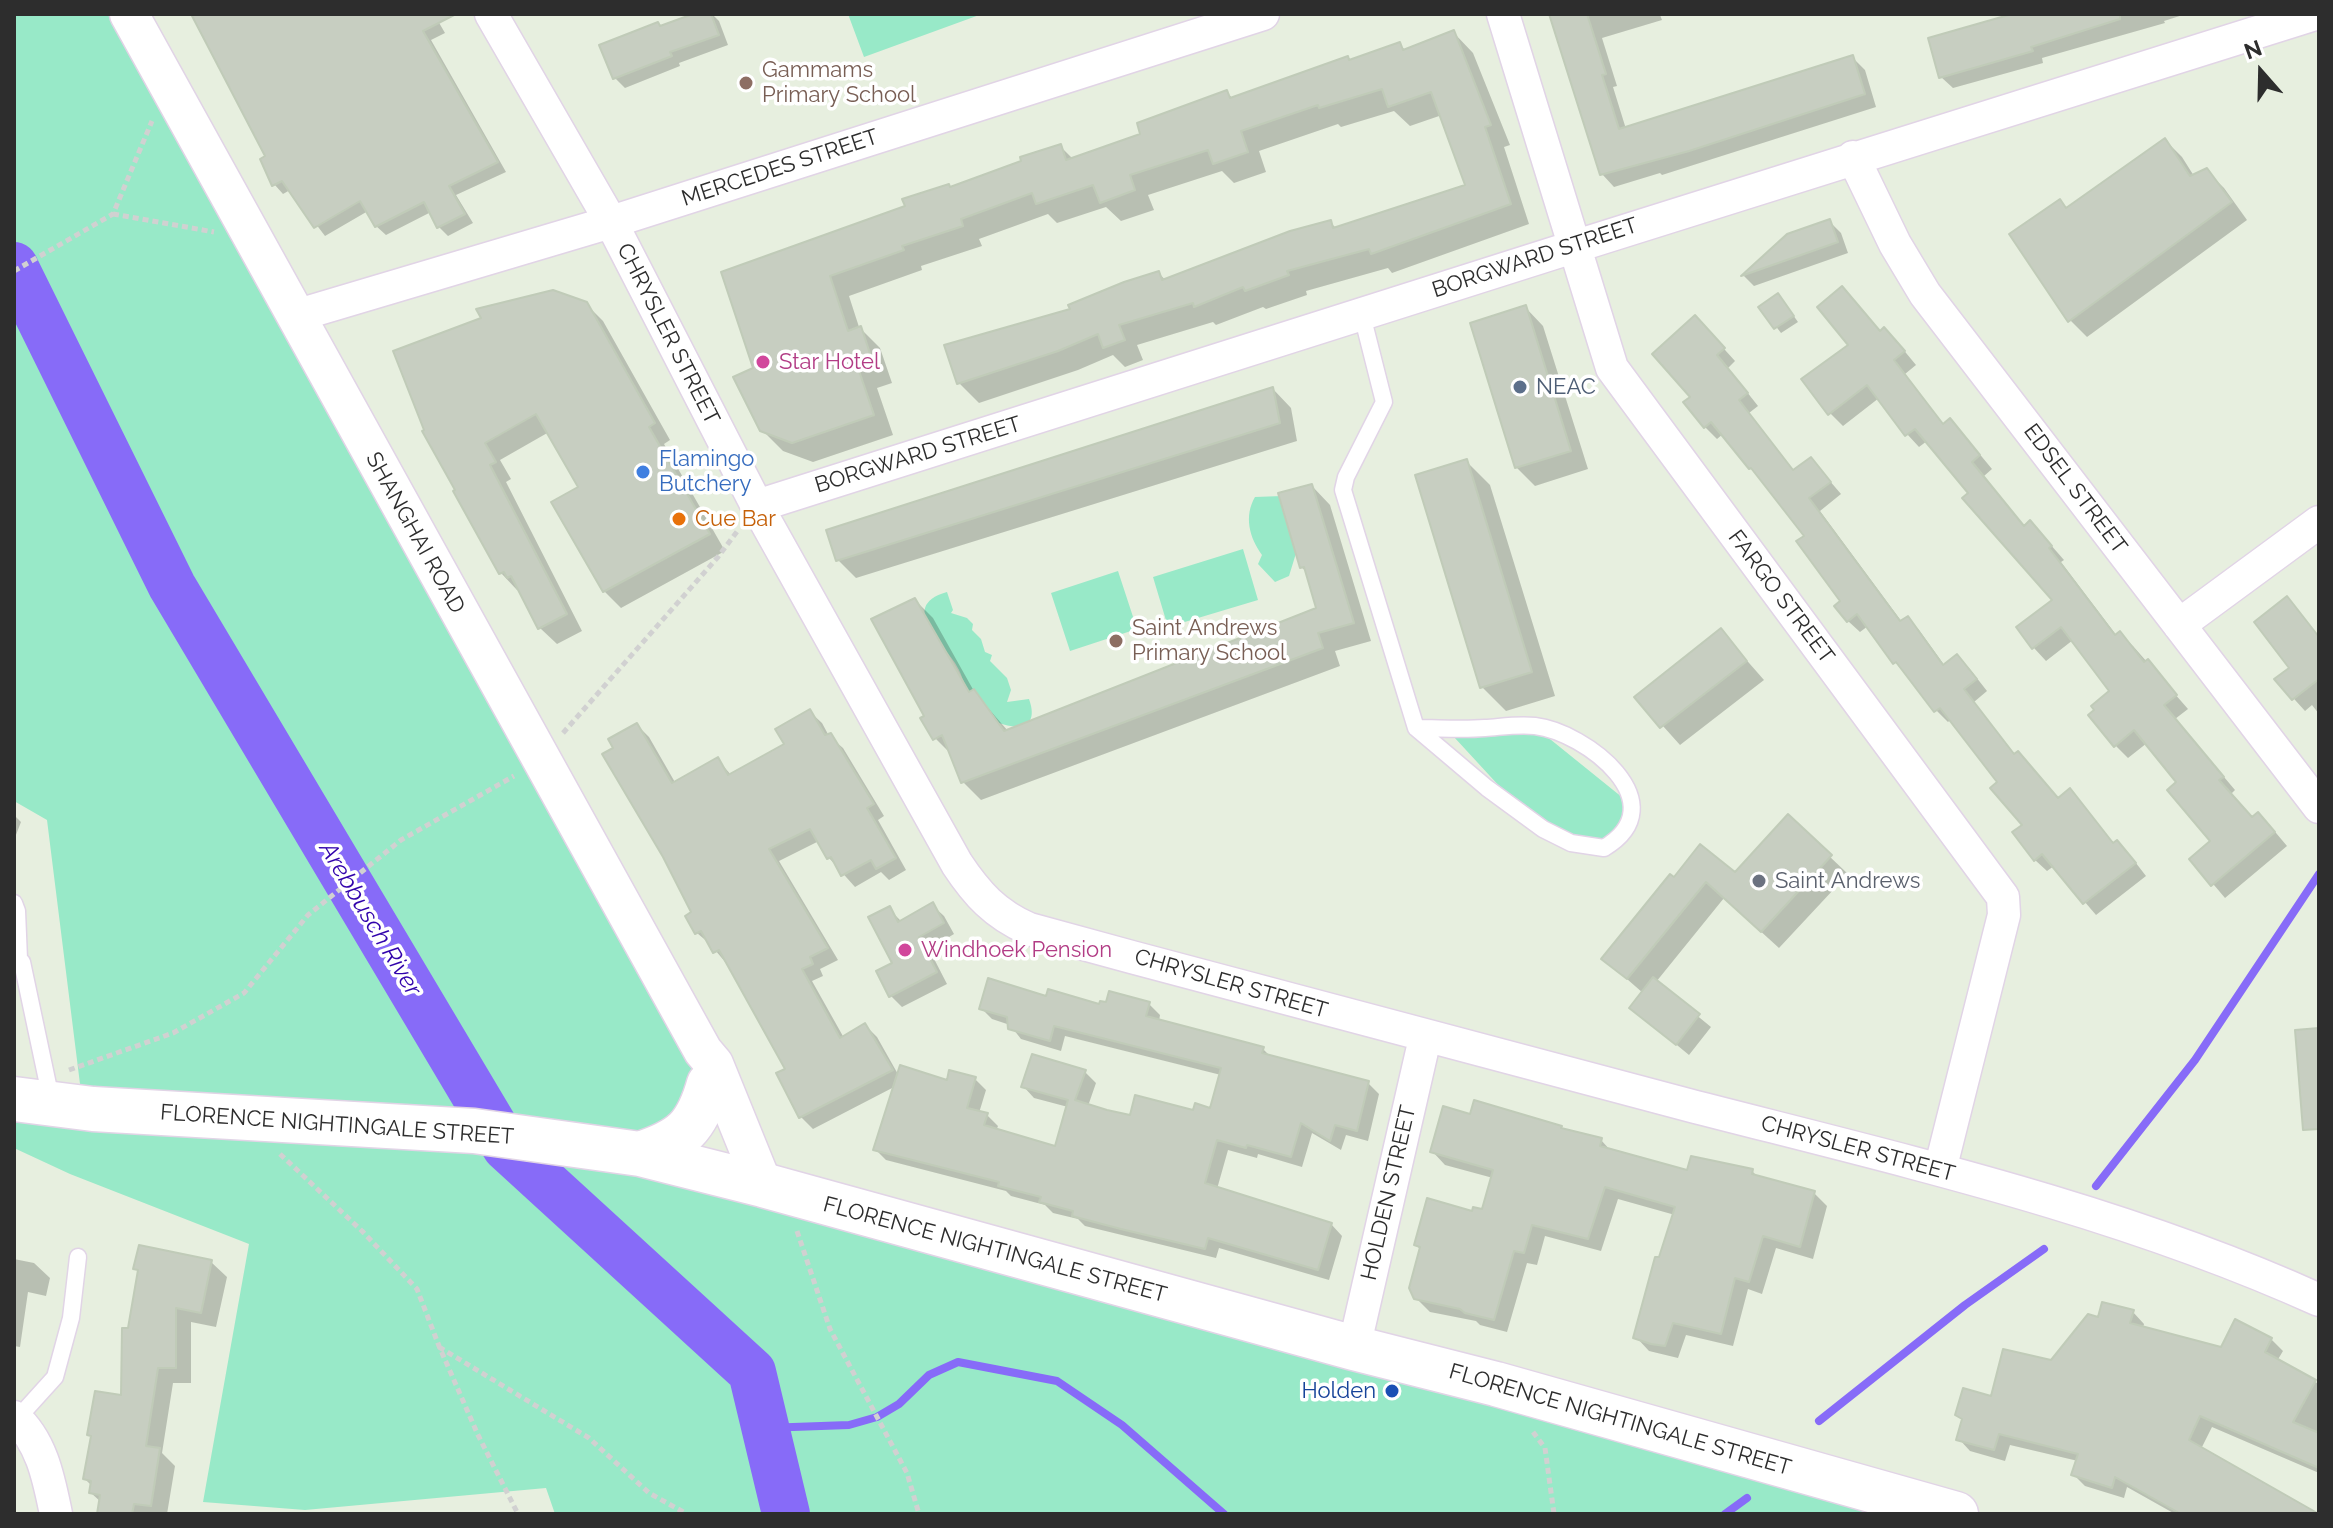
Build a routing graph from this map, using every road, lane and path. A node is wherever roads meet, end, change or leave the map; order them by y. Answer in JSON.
{"nodes":[{"id":1,"x":129,"y":14,"type":"edge"},
{"id":2,"x":491,"y":14,"type":"edge"},
{"id":3,"x":1263,"y":14,"type":"edge"},
{"id":4,"x":1503,"y":14,"type":"edge"},
{"id":5,"x":2315,"y":14,"type":"edge"},
{"id":6,"x":168,"y":84,"type":"junction"},
{"id":7,"x":1853,"y":157,"type":"junction"},
{"id":8,"x":113,"y":214,"type":"junction"},
{"id":9,"x":611,"y":222,"type":"junction"},
{"id":10,"x":253,"y":238,"type":"junction"},
{"id":11,"x":1573,"y":245,"type":"junction"},
{"id":12,"x":14,"y":271,"type":"edge"},
{"id":13,"x":1362,"y":315,"type":"junction"},
{"id":14,"x":295,"y":316,"type":"junction"},
{"id":15,"x":757,"y":506,"type":"junction"},
{"id":16,"x":2319,"y":522,"type":"edge"},
{"id":17,"x":2179,"y":625,"type":"junction"},
{"id":18,"x":1416,"y":728,"type":"junction"},
{"id":19,"x":540,"y":759,"type":"junction"},
{"id":20,"x":2319,"y":807,"type":"edge"},
{"id":21,"x":14,"y":903,"type":"edge"},
{"id":22,"x":17,"y":958,"type":"edge"},
{"id":23,"x":1425,"y":1038,"type":"junction"},
{"id":24,"x":706,"y":1067,"type":"junction"},
{"id":25,"x":37,"y":1094,"type":"edge"},
{"id":26,"x":253,"y":1117,"type":"junction"},
{"id":27,"x":640,"y":1154,"type":"junction"},
{"id":28,"x":1940,"y":1170,"type":"junction"},
{"id":29,"x":763,"y":1186,"type":"junction"},
{"id":30,"x":78,"y":1257,"type":"dead end"},
{"id":31,"x":2319,"y":1300,"type":"edge"},
{"id":32,"x":439,"y":1346,"type":"junction"},
{"id":33,"x":1354,"y":1348,"type":"junction"},
{"id":34,"x":15,"y":1418,"type":"edge"},
{"id":35,"x":1529,"y":1427,"type":"dead end"},
{"id":36,"x":56,"y":1514,"type":"edge"},
{"id":37,"x":518,"y":1514,"type":"edge"},
{"id":38,"x":687,"y":1514,"type":"edge"},
{"id":39,"x":919,"y":1514,"type":"edge"},
{"id":40,"x":1554,"y":1514,"type":"edge"},
{"id":41,"x":1956,"y":1514,"type":"edge"}],
"edges":[{"from":1,"to":6,"type":"street","name":"SHANGHAI ROAD"},
{"from":2,"to":9,"type":"street","name":"CHRYSLER STREET"},
{"from":3,"to":9,"type":"street","name":"MERCEDES STREET"},
{"from":4,"to":11,"type":"street","name":"FARGO STREET"},
{"from":5,"to":7,"type":"street","name":"BORGWARD STREET"},
{"from":6,"to":8,"type":"path"},
{"from":6,"to":10,"type":"street","name":"SHANGHAI ROAD"},
{"from":7,"to":11,"type":"street","name":"BORGWARD STREET"},
{"from":7,"to":17,"type":"street","name":"EDSEL STREET"},
{"from":8,"to":10,"type":"path"},
{"from":8,"to":12,"type":"path"},
{"from":9,"to":14,"type":"street","name":"MERCEDES STREET"},
{"from":9,"to":15,"type":"street","name":"CHRYSLER STREET"},
{"from":10,"to":14,"type":"street","name":"SHANGHAI ROAD"},
{"from":11,"to":13,"type":"street","name":"BORGWARD STREET"},
{"from":11,"to":28,"type":"street","name":"FARGO STREET"},
{"from":13,"to":15,"type":"street","name":"BORGWARD STREET"},
{"from":13,"to":18,"type":"lane"},
{"from":14,"to":19,"type":"street","name":"SHANGHAI ROAD"},
{"from":15,"to":19,"type":"path"},
{"from":15,"to":23,"type":"street","name":"CHRYSLER STREET"},
{"from":16,"to":17,"type":"street"},
{"from":17,"to":20,"type":"street","name":"EDSEL STREET"},
{"from":18,"to":18,"type":"lane"},
{"from":19,"to":24,"type":"street","name":"SHANGHAI ROAD"},
{"from":19,"to":25,"type":"path"},
{"from":21,"to":22,"type":"lane"},
{"from":22,"to":25,"type":"lane"},
{"from":23,"to":28,"type":"street","name":"CHRYSLER STREET"},
{"from":23,"to":33,"type":"street","name":"HOLDEN STREET"},
{"from":24,"to":27,"type":"main road"},
{"from":24,"to":29,"type":"street","name":"SHANGHAI ROAD"},
{"from":25,"to":26,"type":"main road","name":"FLORENCE NIGHTINGALE STREET"},
{"from":26,"to":27,"type":"main road","name":"FLORENCE NIGHTINGALE STREET"},
{"from":26,"to":32,"type":"path"},
{"from":27,"to":29,"type":"main road","name":"FLORENCE NIGHTINGALE STREET"},
{"from":28,"to":31,"type":"street","name":"CHRYSLER STREET"},
{"from":29,"to":33,"type":"main road","name":"FLORENCE NIGHTINGALE STREET"},
{"from":29,"to":39,"type":"path"},
{"from":30,"to":34,"type":"lane"},
{"from":32,"to":37,"type":"path"},
{"from":32,"to":38,"type":"path"},
{"from":33,"to":41,"type":"main road","name":"FLORENCE NIGHTINGALE STREET"},
{"from":34,"to":36,"type":"street"},
{"from":35,"to":40,"type":"path"}]}
